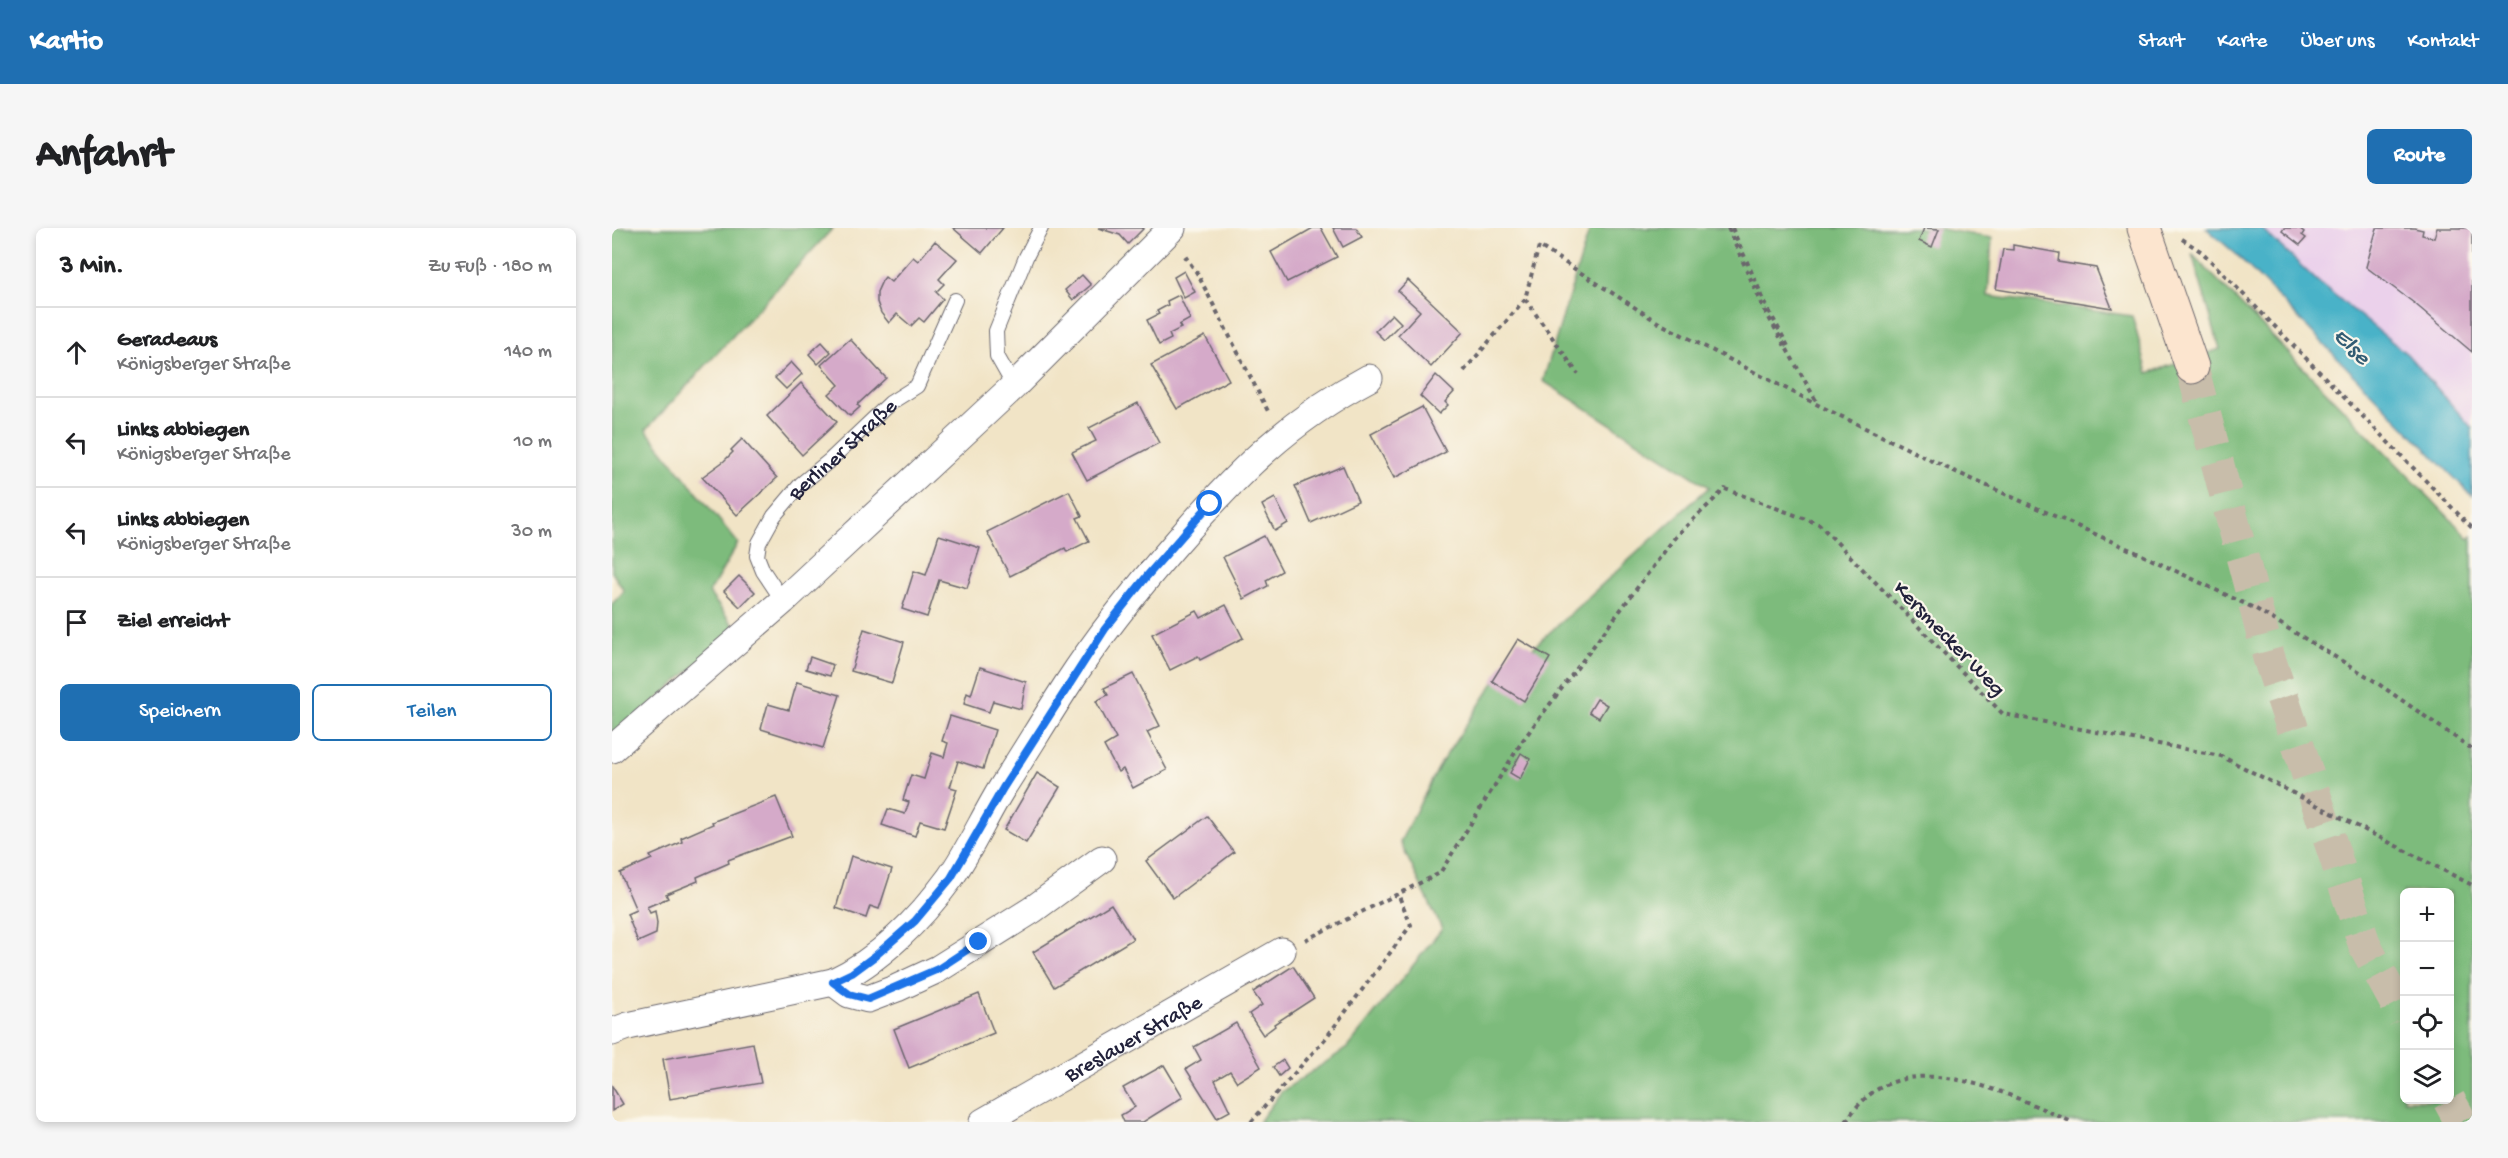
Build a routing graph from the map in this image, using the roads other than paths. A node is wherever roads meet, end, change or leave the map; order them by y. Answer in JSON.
{"nodes":[{"id":1,"x":1041,"y":228,"type":"edge"},
{"id":2,"x":1172,"y":228,"type":"edge"},
{"id":3,"x":2144,"y":228,"type":"edge"},
{"id":4,"x":955,"y":300,"type":"dead end"},
{"id":5,"x":2192,"y":367,"type":"tunnel mouth"},
{"id":6,"x":1369,"y":378,"type":"dead end"},
{"id":7,"x":1014,"y":386,"type":"junction"},
{"id":8,"x":783,"y":601,"type":"junction"},
{"id":9,"x":612,"y":749,"type":"edge"},
{"id":10,"x":1102,"y":859,"type":"dead end"},
{"id":11,"x":1282,"y":951,"type":"road end"},
{"id":12,"x":833,"y":982,"type":"junction"},
{"id":13,"x":612,"y":1032,"type":"edge"},
{"id":14,"x":983,"y":1122,"type":"edge"}],
"edges":[{"from":1,"to":7,"type":"lane"},
{"from":2,"to":7,"type":"street"},
{"from":3,"to":5,"type":"main road"},
{"from":4,"to":8,"type":"lane","name":"Berliner Straße"},
{"from":6,"to":12,"type":"street"},
{"from":7,"to":8,"type":"street"},
{"from":8,"to":9,"type":"street"},
{"from":10,"to":12,"type":"street"},
{"from":11,"to":14,"type":"street","name":"Breslauer Straße"},
{"from":12,"to":13,"type":"street"}]}
